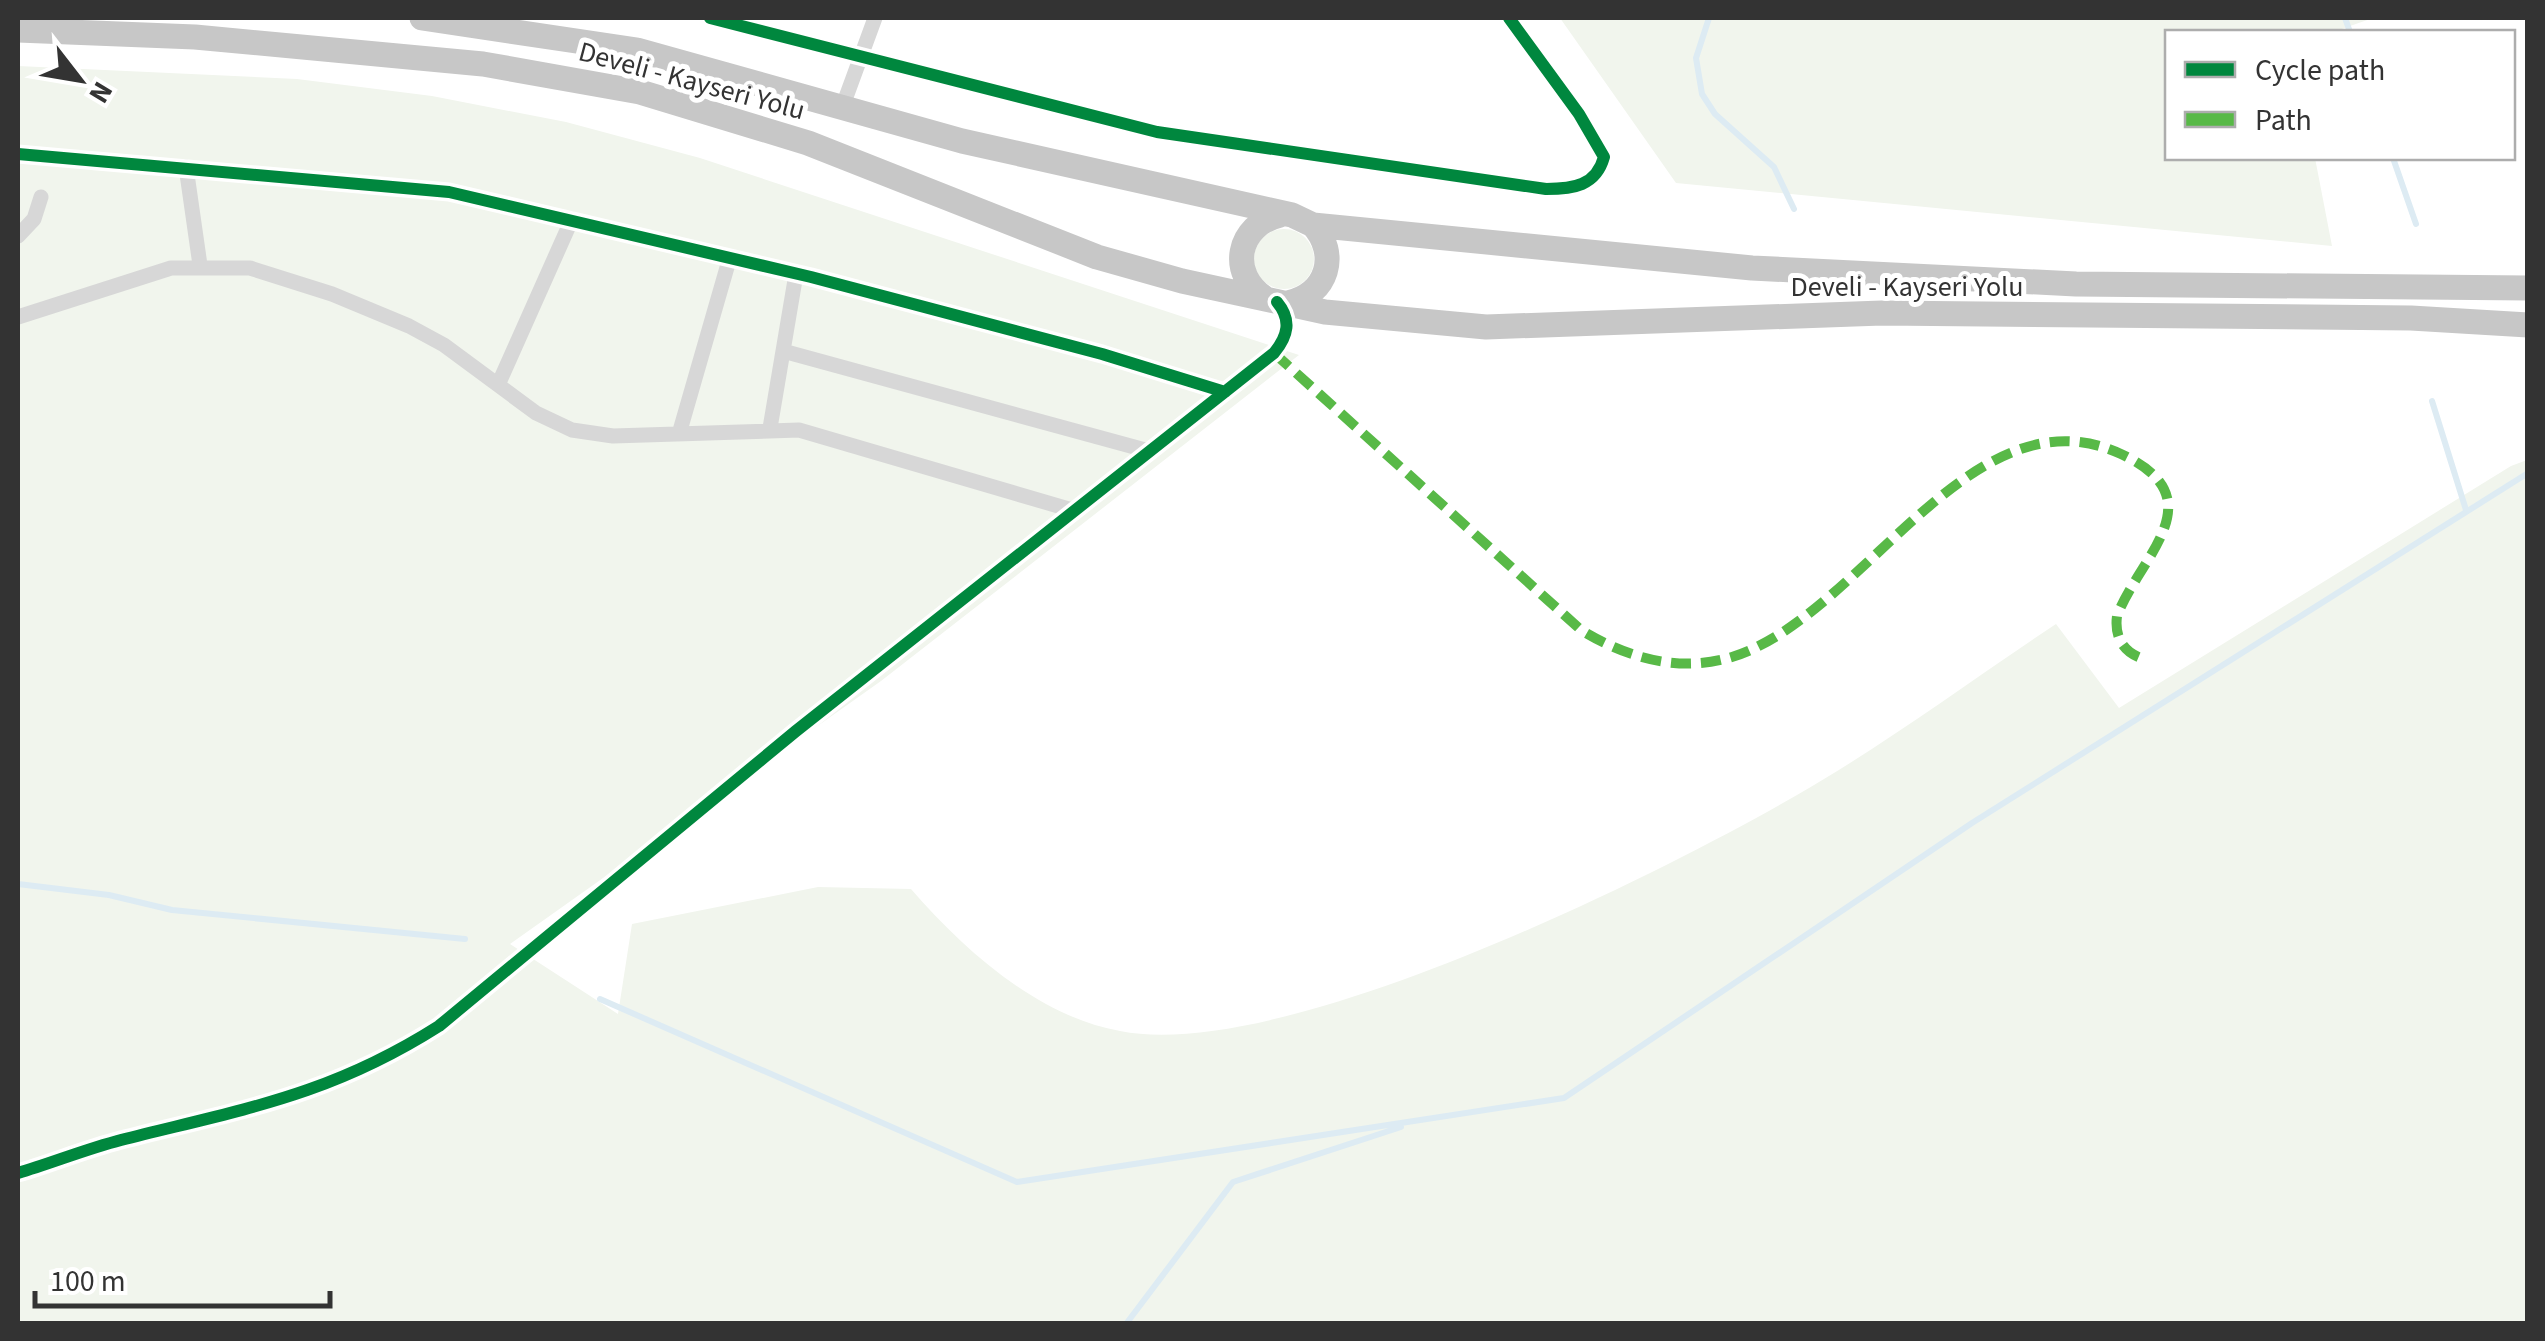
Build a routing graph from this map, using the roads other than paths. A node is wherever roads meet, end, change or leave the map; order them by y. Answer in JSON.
{"nodes":[{"id":1,"x":422,"y":18,"type":"edge"},
{"id":2,"x":710,"y":18,"type":"edge"},
{"id":3,"x":875,"y":18,"type":"edge"},
{"id":4,"x":1508,"y":18,"type":"edge"},
{"id":5,"x":778,"y":25,"type":"edge"},
{"id":6,"x":18,"y":30,"type":"edge"},
{"id":7,"x":860,"y":53,"type":"junction"},
{"id":8,"x":842,"y":108,"type":"junction"},
{"id":9,"x":18,"y":154,"type":"edge"},
{"id":10,"x":186,"y":168,"type":"junction"},
{"id":11,"x":42,"y":197,"type":"dead end"},
{"id":12,"x":1280,"y":215,"type":"junction"},
{"id":13,"x":572,"y":219,"type":"junction"},
{"id":14,"x":1312,"y":225,"type":"junction"},
{"id":15,"x":18,"y":236,"type":"edge"},
{"id":16,"x":730,"y":257,"type":"junction"},
{"id":17,"x":200,"y":265,"type":"junction"},
{"id":18,"x":796,"y":274,"type":"junction"},
{"id":19,"x":2528,"y":288,"type":"edge"},
{"id":20,"x":1277,"y":301,"type":"junction"},
{"id":21,"x":18,"y":317,"type":"edge"},
{"id":22,"x":2528,"y":324,"type":"edge"},
{"id":23,"x":783,"y":351,"type":"junction"},
{"id":24,"x":498,"y":385,"type":"junction"},
{"id":25,"x":1225,"y":392,"type":"junction"},
{"id":26,"x":770,"y":428,"type":"junction"},
{"id":27,"x":680,"y":434,"type":"junction"},
{"id":28,"x":1149,"y":451,"type":"junction"},
{"id":29,"x":1072,"y":510,"type":"junction"},
{"id":30,"x":18,"y":1173,"type":"edge"}],
"edges":[{"from":1,"to":8,"type":"highway","name":"Develi - Kayseri Yolu"},
{"from":2,"to":5,"type":"street"},
{"from":3,"to":7,"type":"street"},
{"from":4,"to":7,"type":"street"},
{"from":5,"to":7,"type":"street"},
{"from":6,"to":20,"type":"highway","name":"Develi - Kayseri Yolu"},
{"from":7,"to":8,"type":"street"},
{"from":8,"to":12,"type":"highway","name":"Develi - Kayseri Yolu"},
{"from":9,"to":10,"type":"street"},
{"from":10,"to":13,"type":"street"},
{"from":10,"to":17,"type":"street"},
{"from":11,"to":15,"type":"street"},
{"from":12,"to":14,"type":"highway","name":"Develi - Kayseri Yolu"},
{"from":12,"to":20,"type":"highway"},
{"from":13,"to":16,"type":"street"},
{"from":13,"to":24,"type":"street"},
{"from":14,"to":19,"type":"highway","name":"Develi - Kayseri Yolu"},
{"from":14,"to":20,"type":"highway"},
{"from":16,"to":18,"type":"street"},
{"from":16,"to":27,"type":"street"},
{"from":17,"to":21,"type":"street"},
{"from":17,"to":24,"type":"street"},
{"from":18,"to":23,"type":"street"},
{"from":18,"to":25,"type":"street"},
{"from":20,"to":22,"type":"highway","name":"Develi - Kayseri Yolu"},
{"from":20,"to":25,"type":"street"},
{"from":23,"to":26,"type":"street"},
{"from":23,"to":28,"type":"street"},
{"from":24,"to":27,"type":"street"},
{"from":25,"to":28,"type":"street"},
{"from":26,"to":27,"type":"street"},
{"from":26,"to":29,"type":"street"},
{"from":28,"to":29,"type":"street"},
{"from":29,"to":30,"type":"street"}]}
